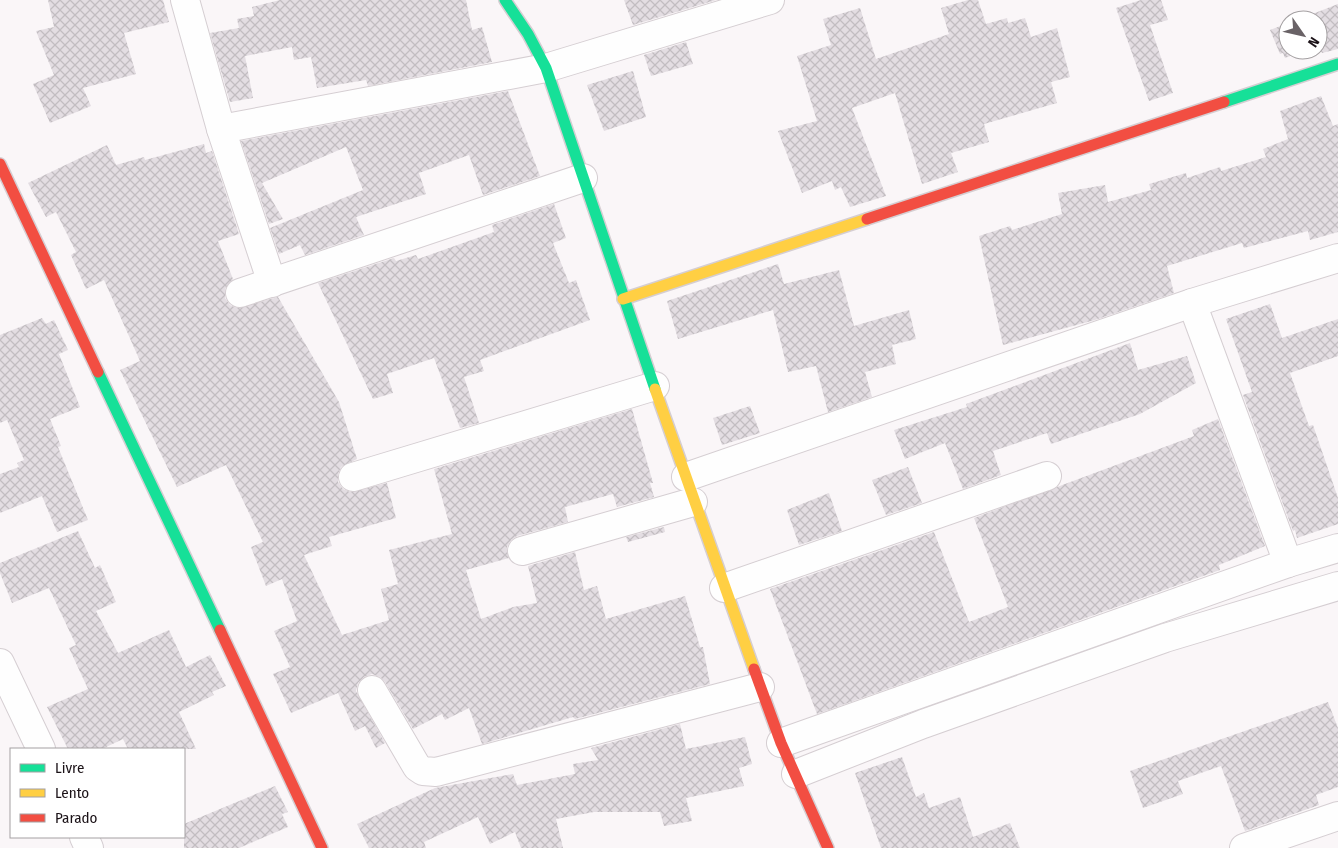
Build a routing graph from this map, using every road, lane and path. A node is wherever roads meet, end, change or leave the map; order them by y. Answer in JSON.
{"nodes":[{"id":1,"x":186,"y":0,"type":"edge"},
{"id":2,"x":505,"y":0,"type":"edge"},
{"id":3,"x":770,"y":0,"type":"edge"},
{"id":4,"x":742,"y":4,"type":"edge"},
{"id":5,"x":1338,"y":64,"type":"edge"},
{"id":6,"x":546,"y":68,"type":"junction"},
{"id":7,"x":221,"y":129,"type":"junction"},
{"id":8,"x":0,"y":164,"type":"edge"},
{"id":9,"x":583,"y":178,"type":"junction"},
{"id":10,"x":1338,"y":258,"type":"edge"},
{"id":11,"x":272,"y":283,"type":"junction"},
{"id":12,"x":240,"y":293,"type":"dead end"},
{"id":13,"x":623,"y":299,"type":"junction"},
{"id":14,"x":1192,"y":303,"type":"junction"},
{"id":15,"x":655,"y":386,"type":"junction"},
{"id":16,"x":1047,"y":476,"type":"dead end"},
{"id":17,"x":353,"y":477,"type":"dead end"},
{"id":18,"x":690,"y":489,"type":"junction"},
{"id":19,"x":1338,"y":548,"type":"edge"},
{"id":20,"x":522,"y":551,"type":"dead end"},
{"id":21,"x":1288,"y":563,"type":"junction"},
{"id":22,"x":1338,"y":586,"type":"edge"},
{"id":23,"x":724,"y":588,"type":"junction"},
{"id":24,"x":0,"y":664,"type":"edge"},
{"id":25,"x":760,"y":687,"type":"junction"},
{"id":26,"x":372,"y":690,"type":"dead end"},
{"id":27,"x":781,"y":743,"type":"junction"},
{"id":28,"x":41,"y":748,"type":"edge"},
{"id":29,"x":796,"y":774,"type":"junction"},
{"id":30,"x":1338,"y":816,"type":"edge"},
{"id":31,"x":322,"y":848,"type":"edge"},
{"id":32,"x":828,"y":848,"type":"edge"},
{"id":33,"x":1244,"y":848,"type":"edge"}],
"edges":[{"from":1,"to":7,"type":"street"},
{"from":2,"to":6,"type":"street"},
{"from":3,"to":4,"type":"street"},
{"from":4,"to":6,"type":"street"},
{"from":5,"to":13,"type":"street"},
{"from":6,"to":7,"type":"street"},
{"from":6,"to":9,"type":"street"},
{"from":7,"to":11,"type":"street"},
{"from":8,"to":31,"type":"street"},
{"from":9,"to":11,"type":"street"},
{"from":9,"to":13,"type":"street"},
{"from":10,"to":14,"type":"street"},
{"from":11,"to":12,"type":"street"},
{"from":13,"to":15,"type":"street"},
{"from":14,"to":18,"type":"street"},
{"from":14,"to":21,"type":"street"},
{"from":15,"to":17,"type":"street"},
{"from":15,"to":18,"type":"street"},
{"from":16,"to":23,"type":"street"},
{"from":18,"to":20,"type":"street"},
{"from":18,"to":23,"type":"street"},
{"from":19,"to":21,"type":"street"},
{"from":21,"to":27,"type":"street"},
{"from":22,"to":29,"type":"street"},
{"from":23,"to":25,"type":"street"},
{"from":24,"to":28,"type":"street"},
{"from":25,"to":26,"type":"street"},
{"from":25,"to":27,"type":"street"},
{"from":27,"to":29,"type":"street"},
{"from":29,"to":32,"type":"street"},
{"from":30,"to":33,"type":"street"}]}
